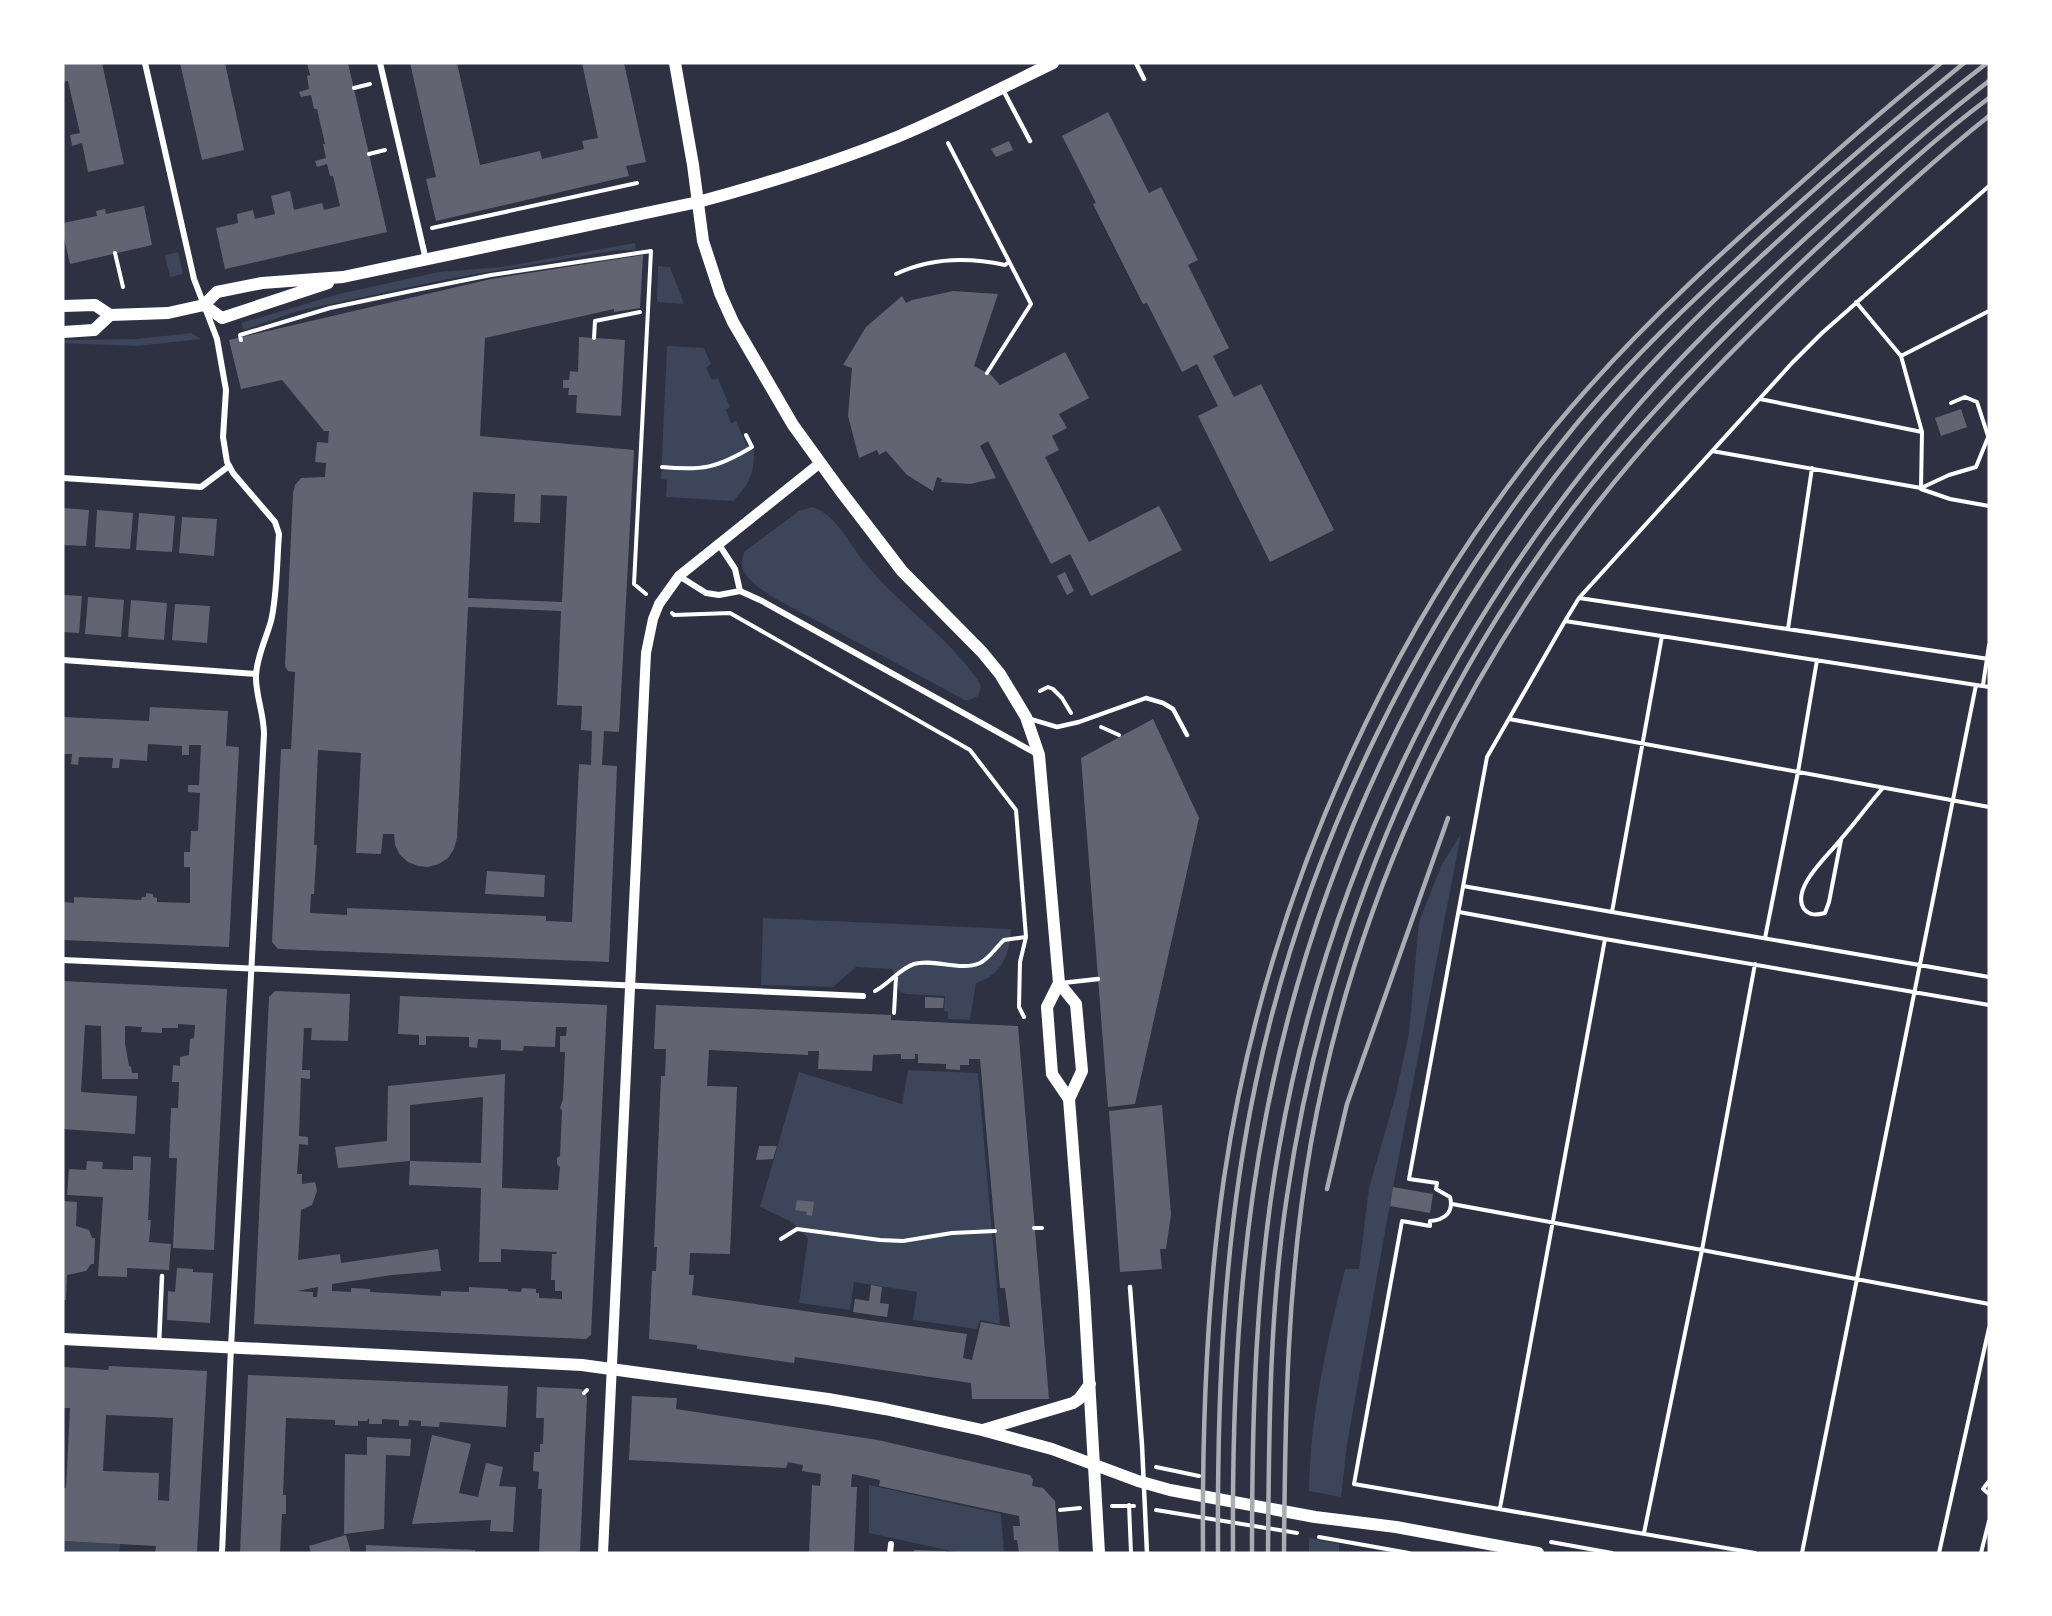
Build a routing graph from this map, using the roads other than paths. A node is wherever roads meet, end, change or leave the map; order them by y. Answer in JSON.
{"nodes":[{"id":1,"x":145,"y":63,"type":"edge"},
{"id":2,"x":380,"y":63,"type":"edge"},
{"id":3,"x":675,"y":63,"type":"edge"},
{"id":4,"x":1053,"y":63,"type":"edge"},
{"id":5,"x":1136,"y":63,"type":"edge"},
{"id":6,"x":1144,"y":79,"type":"dead end"},
{"id":7,"x":1002,"y":88,"type":"junction"},
{"id":8,"x":1030,"y":141,"type":"dead end"},
{"id":9,"x":698,"y":202,"type":"junction"},
{"id":10,"x":426,"y":260,"type":"junction"},
{"id":11,"x":343,"y":277,"type":"junction"},
{"id":12,"x":204,"y":305,"type":"junction"},
{"id":13,"x":63,"y":306,"type":"edge"},
{"id":14,"x":110,"y":315,"type":"junction"},
{"id":15,"x":63,"y":332,"type":"edge"},
{"id":16,"x":820,"y":463,"type":"junction"},
{"id":17,"x":229,"y":466,"type":"junction"},
{"id":18,"x":63,"y":478,"type":"edge"},
{"id":19,"x":718,"y":543,"type":"junction"},
{"id":20,"x":679,"y":576,"type":"junction"},
{"id":21,"x":740,"y":591,"type":"junction"},
{"id":22,"x":63,"y":660,"type":"edge"},
{"id":23,"x":256,"y":674,"type":"junction"},
{"id":24,"x":1026,"y":717,"type":"junction"},
{"id":25,"x":1186,"y":735,"type":"dead end"},
{"id":26,"x":1039,"y":755,"type":"junction"},
{"id":27,"x":63,"y":960,"type":"edge"},
{"id":28,"x":252,"y":969,"type":"junction"},
{"id":29,"x":1098,"y":978,"type":"dead end"},
{"id":30,"x":1059,"y":983,"type":"junction"},
{"id":31,"x":630,"y":986,"type":"junction"},
{"id":32,"x":863,"y":996,"type":"road end"},
{"id":33,"x":1069,"y":1099,"type":"junction"},
{"id":34,"x":162,"y":1276,"type":"dead end"},
{"id":35,"x":1130,"y":1287,"type":"dead end"},
{"id":36,"x":63,"y":1339,"type":"edge"},
{"id":37,"x":159,"y":1344,"type":"junction"},
{"id":38,"x":231,"y":1347,"type":"junction"},
{"id":39,"x":613,"y":1369,"type":"junction"},
{"id":40,"x":1090,"y":1384,"type":"junction"},
{"id":41,"x":982,"y":1430,"type":"junction"},
{"id":42,"x":1094,"y":1464,"type":"junction"},
{"id":43,"x":891,"y":1544,"type":"dead end"},
{"id":44,"x":222,"y":1553,"type":"edge"},
{"id":45,"x":603,"y":1553,"type":"edge"},
{"id":46,"x":890,"y":1553,"type":"edge"},
{"id":47,"x":1100,"y":1553,"type":"edge"},
{"id":48,"x":1147,"y":1553,"type":"edge"},
{"id":49,"x":1538,"y":1553,"type":"edge"}],
"edges":[{"from":1,"to":12,"type":"street"},
{"from":2,"to":10,"type":"street"},
{"from":3,"to":9,"type":"main road"},
{"from":4,"to":7,"type":"main road"},
{"from":5,"to":6,"type":"lane"},
{"from":7,"to":8,"type":"lane"},
{"from":7,"to":9,"type":"main road"},
{"from":9,"to":10,"type":"main road"},
{"from":9,"to":16,"type":"main road"},
{"from":10,"to":11,"type":"main road"},
{"from":11,"to":12,"type":"main road"},
{"from":11,"to":12,"type":"main road"},
{"from":12,"to":14,"type":"main road"},
{"from":12,"to":17,"type":"street"},
{"from":13,"to":14,"type":"main road"},
{"from":14,"to":15,"type":"main road"},
{"from":16,"to":19,"type":"street"},
{"from":16,"to":24,"type":"main road"},
{"from":17,"to":18,"type":"street"},
{"from":17,"to":23,"type":"street"},
{"from":19,"to":20,"type":"street"},
{"from":19,"to":21,"type":"street"},
{"from":20,"to":21,"type":"street"},
{"from":20,"to":31,"type":"street"},
{"from":21,"to":26,"type":"street"},
{"from":22,"to":23,"type":"street"},
{"from":23,"to":28,"type":"street"},
{"from":24,"to":25,"type":"lane"},
{"from":24,"to":26,"type":"main road"},
{"from":26,"to":30,"type":"main road"},
{"from":27,"to":28,"type":"street"},
{"from":28,"to":31,"type":"street"},
{"from":28,"to":38,"type":"street"},
{"from":29,"to":30,"type":"lane"},
{"from":30,"to":33,"type":"main road"},
{"from":30,"to":33,"type":"main road"},
{"from":31,"to":32,"type":"street"},
{"from":31,"to":39,"type":"street"},
{"from":33,"to":40,"type":"main road"},
{"from":34,"to":37,"type":"lane"},
{"from":35,"to":48,"type":"lane"},
{"from":36,"to":37,"type":"main road"},
{"from":37,"to":38,"type":"main road"},
{"from":38,"to":39,"type":"main road"},
{"from":38,"to":44,"type":"street"},
{"from":39,"to":41,"type":"main road"},
{"from":39,"to":45,"type":"street"},
{"from":40,"to":41,"type":"main road"},
{"from":40,"to":42,"type":"main road"},
{"from":41,"to":42,"type":"main road"},
{"from":42,"to":47,"type":"main road"},
{"from":42,"to":49,"type":"main road"},
{"from":43,"to":46,"type":"street"}]}
